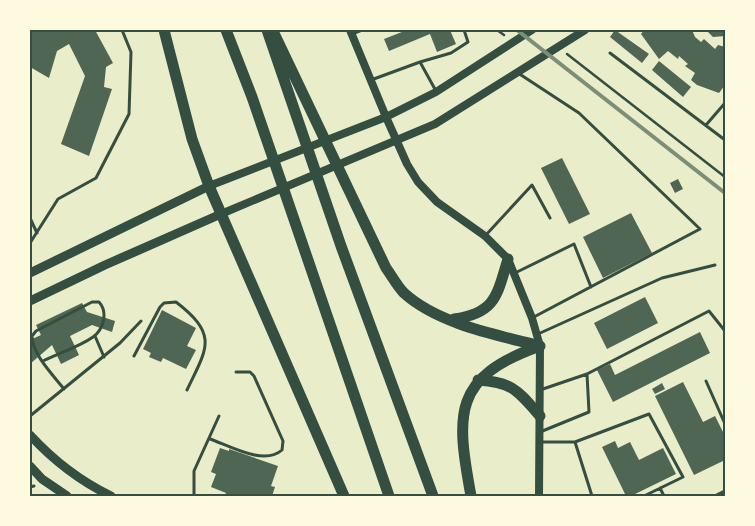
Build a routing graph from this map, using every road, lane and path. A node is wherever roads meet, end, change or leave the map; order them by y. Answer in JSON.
{"nodes":[{"id":1,"x":122,"y":30,"type":"edge"},
{"id":2,"x":164,"y":30,"type":"edge"},
{"id":3,"x":226,"y":30,"type":"edge"},
{"id":4,"x":266,"y":30,"type":"edge"},
{"id":5,"x":272,"y":30,"type":"edge"},
{"id":6,"x":362,"y":30,"type":"edge"},
{"id":7,"x":464,"y":30,"type":"edge"},
{"id":8,"x":497,"y":30,"type":"edge"},
{"id":9,"x":532,"y":30,"type":"edge"},
{"id":10,"x":585,"y":30,"type":"edge"},
{"id":11,"x":351,"y":32,"type":"edge"},
{"id":12,"x":504,"y":35,"type":"dead end"},
{"id":13,"x":567,"y":54,"type":"dead end"},
{"id":14,"x":610,"y":54,"type":"dead end"},
{"id":15,"x":420,"y":62,"type":"junction"},
{"id":16,"x":517,"y":73,"type":"junction"},
{"id":17,"x":370,"y":81,"type":"junction"},
{"id":18,"x":436,"y":92,"type":"junction"},
{"id":19,"x":725,"y":103,"type":"edge"},
{"id":20,"x":386,"y":117,"type":"junction"},
{"id":21,"x":706,"y":125,"type":"junction"},
{"id":22,"x":725,"y":140,"type":"edge"},
{"id":23,"x":397,"y":141,"type":"junction"},
{"id":24,"x":725,"y":177,"type":"edge"},
{"id":25,"x":209,"y":186,"type":"junction"},
{"id":26,"x":221,"y":214,"type":"junction"},
{"id":27,"x":30,"y":218,"type":"edge"},
{"id":28,"x":550,"y":218,"type":"dead end"},
{"id":29,"x":38,"y":233,"type":"junction"},
{"id":30,"x":485,"y":236,"type":"junction"},
{"id":31,"x":30,"y":243,"type":"edge"},
{"id":32,"x":508,"y":259,"type":"junction"},
{"id":33,"x":715,"y":266,"type":"dead end"},
{"id":34,"x":30,"y":273,"type":"edge"},
{"id":35,"x":514,"y":274,"type":"junction"},
{"id":36,"x":591,"y":287,"type":"junction"},
{"id":37,"x":30,"y":301,"type":"edge"},
{"id":38,"x":532,"y":318,"type":"junction"},
{"id":39,"x":452,"y":320,"type":"junction"},
{"id":40,"x":141,"y":321,"type":"dead end"},
{"id":41,"x":725,"y":331,"type":"edge"},
{"id":42,"x":537,"y":334,"type":"junction"},
{"id":43,"x":95,"y":336,"type":"junction"},
{"id":44,"x":540,"y":346,"type":"junction"},
{"id":45,"x":134,"y":356,"type":"dead end"},
{"id":46,"x":104,"y":357,"type":"junction"},
{"id":47,"x":43,"y":361,"type":"junction"},
{"id":48,"x":236,"y":372,"type":"dead end"},
{"id":49,"x":587,"y":374,"type":"junction"},
{"id":50,"x":478,"y":380,"type":"junction"},
{"id":51,"x":706,"y":381,"type":"dead end"},
{"id":52,"x":64,"y":389,"type":"junction"},
{"id":53,"x":186,"y":390,"type":"dead end"},
{"id":54,"x":540,"y":390,"type":"junction"},
{"id":55,"x":30,"y":416,"type":"edge"},
{"id":56,"x":219,"y":416,"type":"dead end"},
{"id":57,"x":540,"y":416,"type":"junction"},
{"id":58,"x":725,"y":424,"type":"edge"},
{"id":59,"x":540,"y":432,"type":"junction"},
{"id":60,"x":30,"y":435,"type":"edge"},
{"id":61,"x":210,"y":439,"type":"junction"},
{"id":62,"x":540,"y":442,"type":"junction"},
{"id":63,"x":575,"y":442,"type":"junction"},
{"id":64,"x":30,"y":466,"type":"edge"},
{"id":65,"x":660,"y":488,"type":"junction"},
{"id":66,"x":725,"y":492,"type":"edge"},
{"id":67,"x":67,"y":496,"type":"edge"},
{"id":68,"x":111,"y":496,"type":"edge"},
{"id":69,"x":194,"y":496,"type":"edge"},
{"id":70,"x":344,"y":496,"type":"edge"},
{"id":71,"x":389,"y":496,"type":"edge"},
{"id":72,"x":433,"y":496,"type":"edge"},
{"id":73,"x":471,"y":496,"type":"edge"},
{"id":74,"x":540,"y":496,"type":"edge"},
{"id":75,"x":592,"y":496,"type":"edge"},
{"id":76,"x":644,"y":496,"type":"edge"},
{"id":77,"x":664,"y":496,"type":"edge"},
{"id":78,"x":717,"y":496,"type":"edge"}],
"edges":[{"from":1,"to":29,"type":"lane"},
{"from":2,"to":25,"type":"highway"},
{"from":3,"to":71,"type":"highway"},
{"from":4,"to":72,"type":"highway"},
{"from":5,"to":39,"type":"highway"},
{"from":6,"to":11,"type":"lane"},
{"from":7,"to":15,"type":"lane"},
{"from":8,"to":12,"type":"path"},
{"from":9,"to":18,"type":"street"},
{"from":10,"to":16,"type":"street"},
{"from":11,"to":17,"type":"street"},
{"from":13,"to":24,"type":"path"},
{"from":14,"to":21,"type":"lane"},
{"from":15,"to":17,"type":"lane"},
{"from":15,"to":18,"type":"lane"},
{"from":16,"to":23,"type":"street"},
{"from":16,"to":36,"type":"lane"},
{"from":17,"to":20,"type":"street"},
{"from":18,"to":20,"type":"street"},
{"from":19,"to":21,"type":"lane"},
{"from":20,"to":23,"type":"street"},
{"from":20,"to":25,"type":"street"},
{"from":21,"to":22,"type":"lane"},
{"from":23,"to":26,"type":"street"},
{"from":23,"to":30,"type":"street"},
{"from":25,"to":26,"type":"highway"},
{"from":25,"to":34,"type":"main road"},
{"from":26,"to":37,"type":"main road"},
{"from":26,"to":70,"type":"highway"},
{"from":27,"to":29,"type":"lane"},
{"from":28,"to":30,"type":"lane"},
{"from":29,"to":31,"type":"lane"},
{"from":30,"to":32,"type":"street"},
{"from":32,"to":35,"type":"street"},
{"from":32,"to":39,"type":"highway"},
{"from":33,"to":42,"type":"lane"},
{"from":35,"to":36,"type":"lane"},
{"from":35,"to":38,"type":"street"},
{"from":36,"to":38,"type":"lane"},
{"from":38,"to":42,"type":"street"},
{"from":39,"to":44,"type":"highway"},
{"from":40,"to":46,"type":"lane"},
{"from":41,"to":49,"type":"lane"},
{"from":42,"to":44,"type":"street"},
{"from":43,"to":46,"type":"lane"},
{"from":43,"to":47,"type":"lane"},
{"from":43,"to":47,"type":"lane"},
{"from":44,"to":50,"type":"highway"},
{"from":44,"to":54,"type":"street"},
{"from":45,"to":53,"type":"lane"},
{"from":46,"to":52,"type":"lane"},
{"from":47,"to":52,"type":"lane"},
{"from":48,"to":61,"type":"lane"},
{"from":49,"to":54,"type":"lane"},
{"from":49,"to":59,"type":"lane"},
{"from":50,"to":57,"type":"highway"},
{"from":50,"to":73,"type":"highway"},
{"from":51,"to":58,"type":"lane"},
{"from":52,"to":55,"type":"lane"},
{"from":54,"to":57,"type":"street"},
{"from":56,"to":61,"type":"lane"},
{"from":57,"to":59,"type":"street"},
{"from":59,"to":62,"type":"street"},
{"from":60,"to":68,"type":"main road"},
{"from":61,"to":69,"type":"lane"},
{"from":62,"to":63,"type":"lane"},
{"from":62,"to":74,"type":"street"},
{"from":63,"to":65,"type":"lane"},
{"from":63,"to":75,"type":"lane"},
{"from":64,"to":67,"type":"main road"},
{"from":65,"to":76,"type":"lane"},
{"from":65,"to":77,"type":"lane"},
{"from":66,"to":78,"type":"street"}]}
